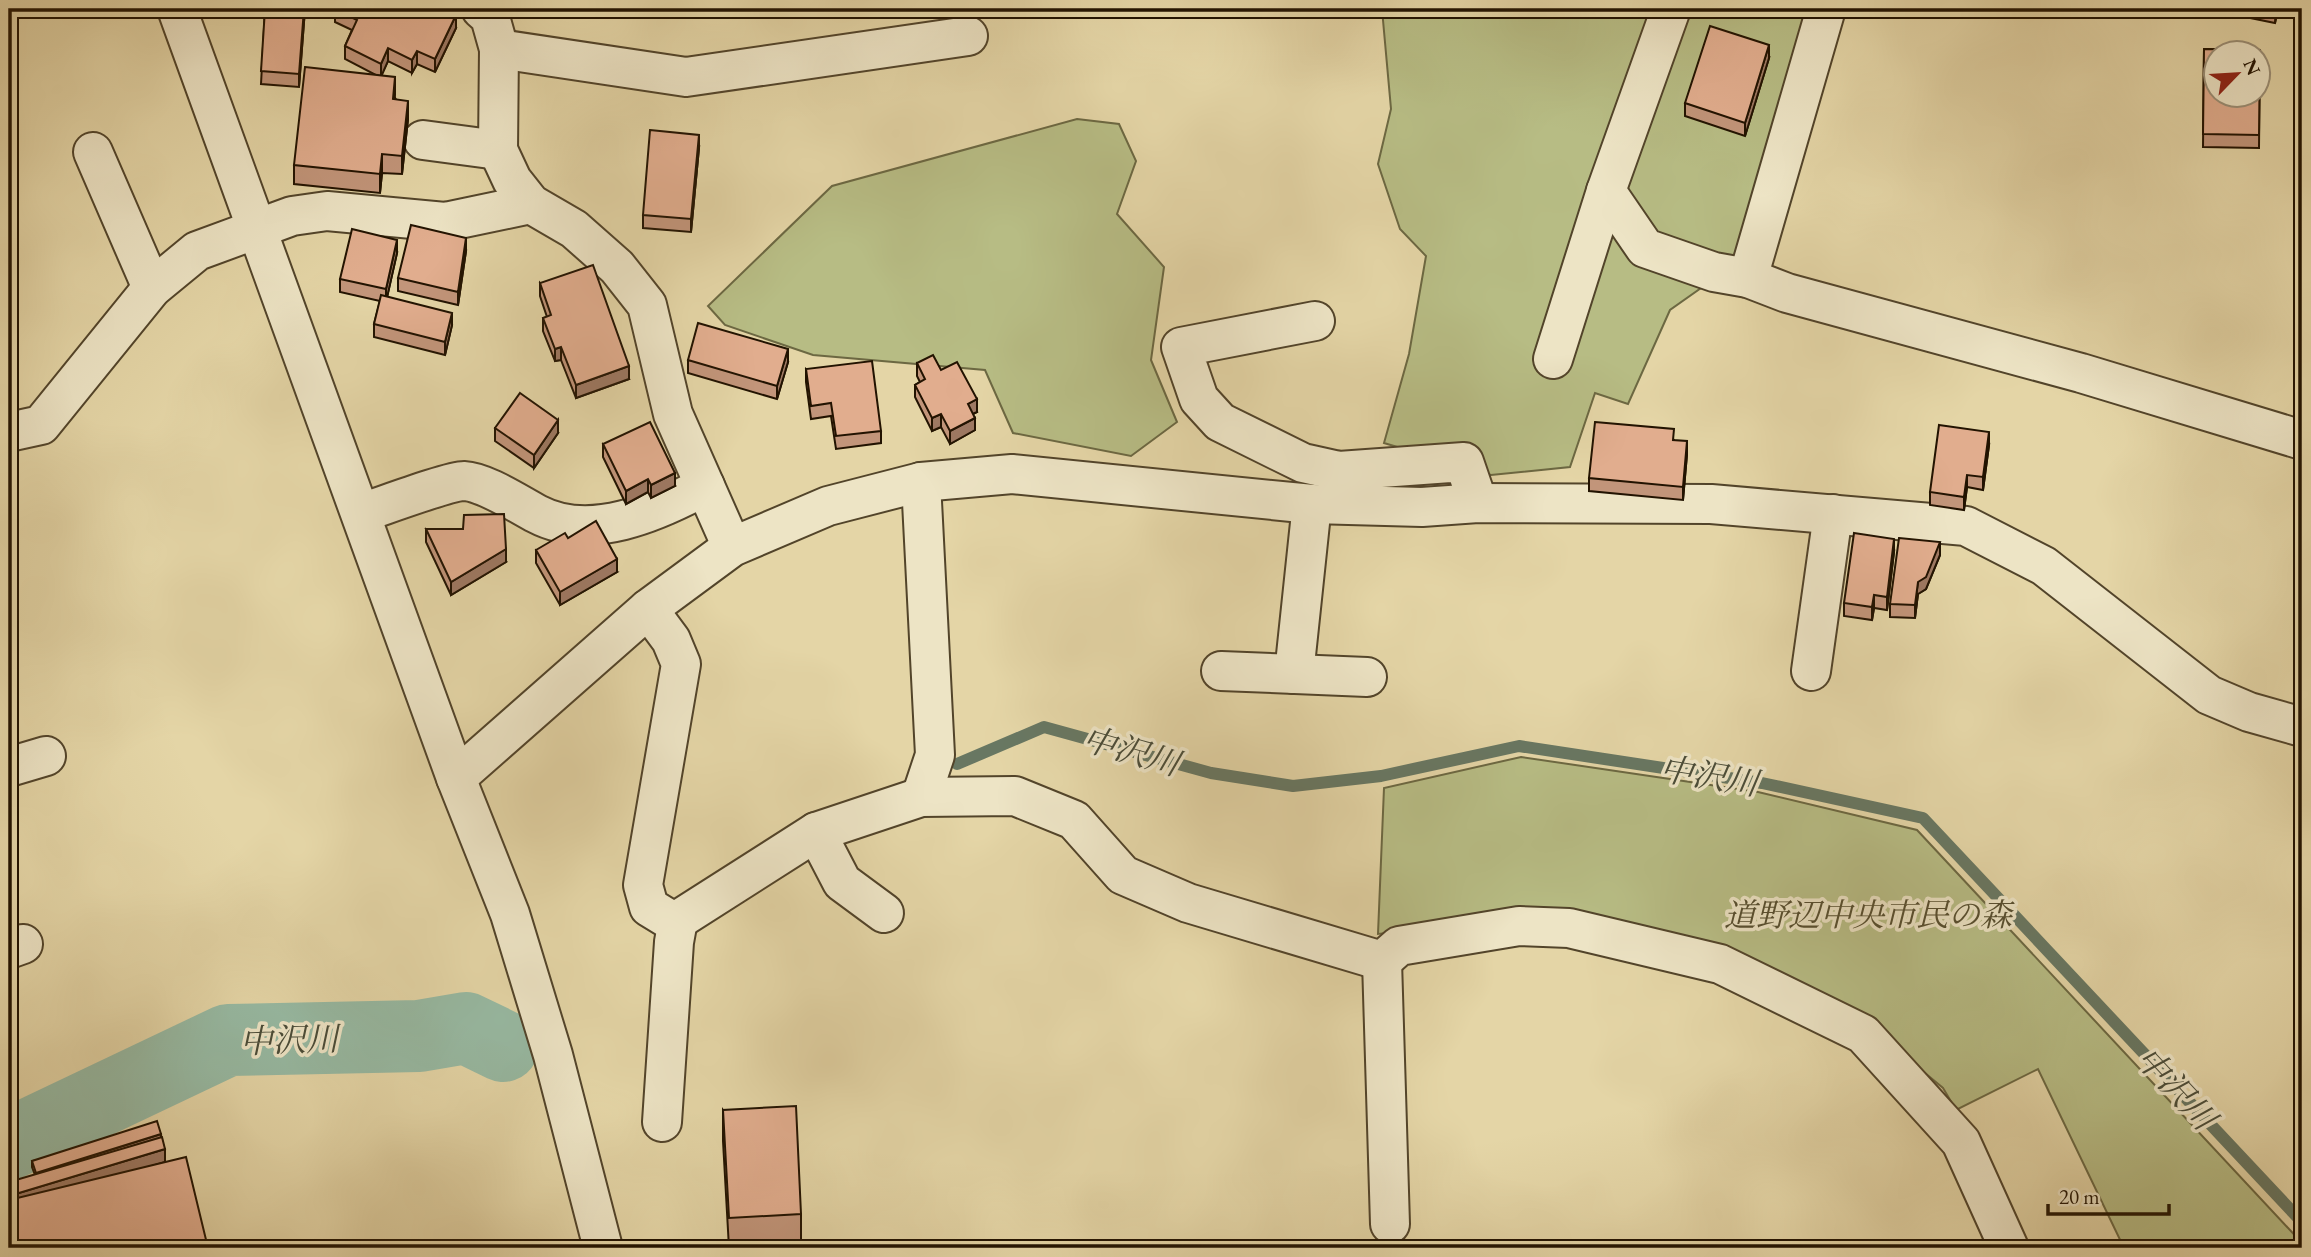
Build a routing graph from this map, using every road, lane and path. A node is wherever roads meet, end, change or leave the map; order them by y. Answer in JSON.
{"nodes":[{"id":1,"x":177,"y":9,"type":"edge"},
{"id":2,"x":1671,"y":9,"type":"edge"},
{"id":3,"x":1826,"y":9,"type":"edge"},
{"id":4,"x":491,"y":21,"type":"edge"},
{"id":5,"x":968,"y":36,"type":"dead end"},
{"id":6,"x":423,"y":140,"type":"dead end"},
{"id":7,"x":498,"y":150,"type":"junction"},
{"id":8,"x":93,"y":152,"type":"dead end"},
{"id":9,"x":1606,"y":191,"type":"junction"},
{"id":10,"x":531,"y":204,"type":"junction"},
{"id":11,"x":258,"y":228,"type":"junction"},
{"id":12,"x":1748,"y":278,"type":"junction"},
{"id":13,"x":152,"y":288,"type":"junction"},
{"id":14,"x":1315,"y":321,"type":"dead end"},
{"id":15,"x":1553,"y":359,"type":"dead end"},
{"id":16,"x":9,"y":432,"type":"edge"},
{"id":17,"x":2302,"y":440,"type":"edge"},
{"id":18,"x":921,"y":482,"type":"junction"},
{"id":19,"x":705,"y":486,"type":"junction"},
{"id":20,"x":1478,"y":503,"type":"junction"},
{"id":21,"x":1312,"y":504,"type":"junction"},
{"id":22,"x":361,"y":513,"type":"junction"},
{"id":23,"x":1833,"y":514,"type":"junction"},
{"id":24,"x":732,"y":547,"type":"junction"},
{"id":25,"x":648,"y":609,"type":"junction"},
{"id":26,"x":1221,"y":671,"type":"dead end"},
{"id":27,"x":1811,"y":671,"type":"dead end"},
{"id":28,"x":1294,"y":674,"type":"junction"},
{"id":29,"x":1367,"y":677,"type":"dead end"},
{"id":30,"x":2302,"y":727,"type":"edge"},
{"id":31,"x":46,"y":756,"type":"dead end"},
{"id":32,"x":9,"y":767,"type":"edge"},
{"id":33,"x":456,"y":778,"type":"junction"},
{"id":34,"x":921,"y":797,"type":"junction"},
{"id":35,"x":816,"y":832,"type":"junction"},
{"id":36,"x":884,"y":913,"type":"dead end"},
{"id":37,"x":678,"y":920,"type":"junction"},
{"id":38,"x":1382,"y":961,"type":"junction"},
{"id":39,"x":662,"y":1122,"type":"dead end"},
{"id":40,"x":1390,"y":1224,"type":"dead end"},
{"id":41,"x":603,"y":1248,"type":"edge"},
{"id":42,"x":2009,"y":1248,"type":"edge"}],
"edges":[{"from":1,"to":11,"type":"street"},
{"from":2,"to":9,"type":"street"},
{"from":3,"to":12,"type":"street"},
{"from":4,"to":5,"type":"street"},
{"from":4,"to":7,"type":"street"},
{"from":6,"to":7,"type":"street"},
{"from":7,"to":10,"type":"street"},
{"from":8,"to":13,"type":"street"},
{"from":9,"to":12,"type":"street"},
{"from":9,"to":15,"type":"street"},
{"from":10,"to":11,"type":"street"},
{"from":10,"to":19,"type":"street"},
{"from":11,"to":13,"type":"street"},
{"from":11,"to":22,"type":"street"},
{"from":12,"to":17,"type":"street"},
{"from":13,"to":16,"type":"street"},
{"from":14,"to":20,"type":"street"},
{"from":18,"to":21,"type":"street"},
{"from":18,"to":24,"type":"street"},
{"from":18,"to":34,"type":"street"},
{"from":19,"to":22,"type":"street"},
{"from":19,"to":24,"type":"street"},
{"from":20,"to":21,"type":"street"},
{"from":20,"to":23,"type":"street"},
{"from":21,"to":28,"type":"street"},
{"from":22,"to":33,"type":"street"},
{"from":23,"to":27,"type":"street"},
{"from":23,"to":30,"type":"street"},
{"from":24,"to":25,"type":"street"},
{"from":25,"to":33,"type":"street"},
{"from":25,"to":37,"type":"street"},
{"from":26,"to":28,"type":"street"},
{"from":28,"to":29,"type":"street"},
{"from":31,"to":32,"type":"street"},
{"from":33,"to":41,"type":"street"},
{"from":34,"to":35,"type":"street"},
{"from":34,"to":38,"type":"street"},
{"from":35,"to":36,"type":"street"},
{"from":35,"to":37,"type":"street"},
{"from":37,"to":39,"type":"street"},
{"from":38,"to":40,"type":"street"},
{"from":38,"to":42,"type":"street"}]}
